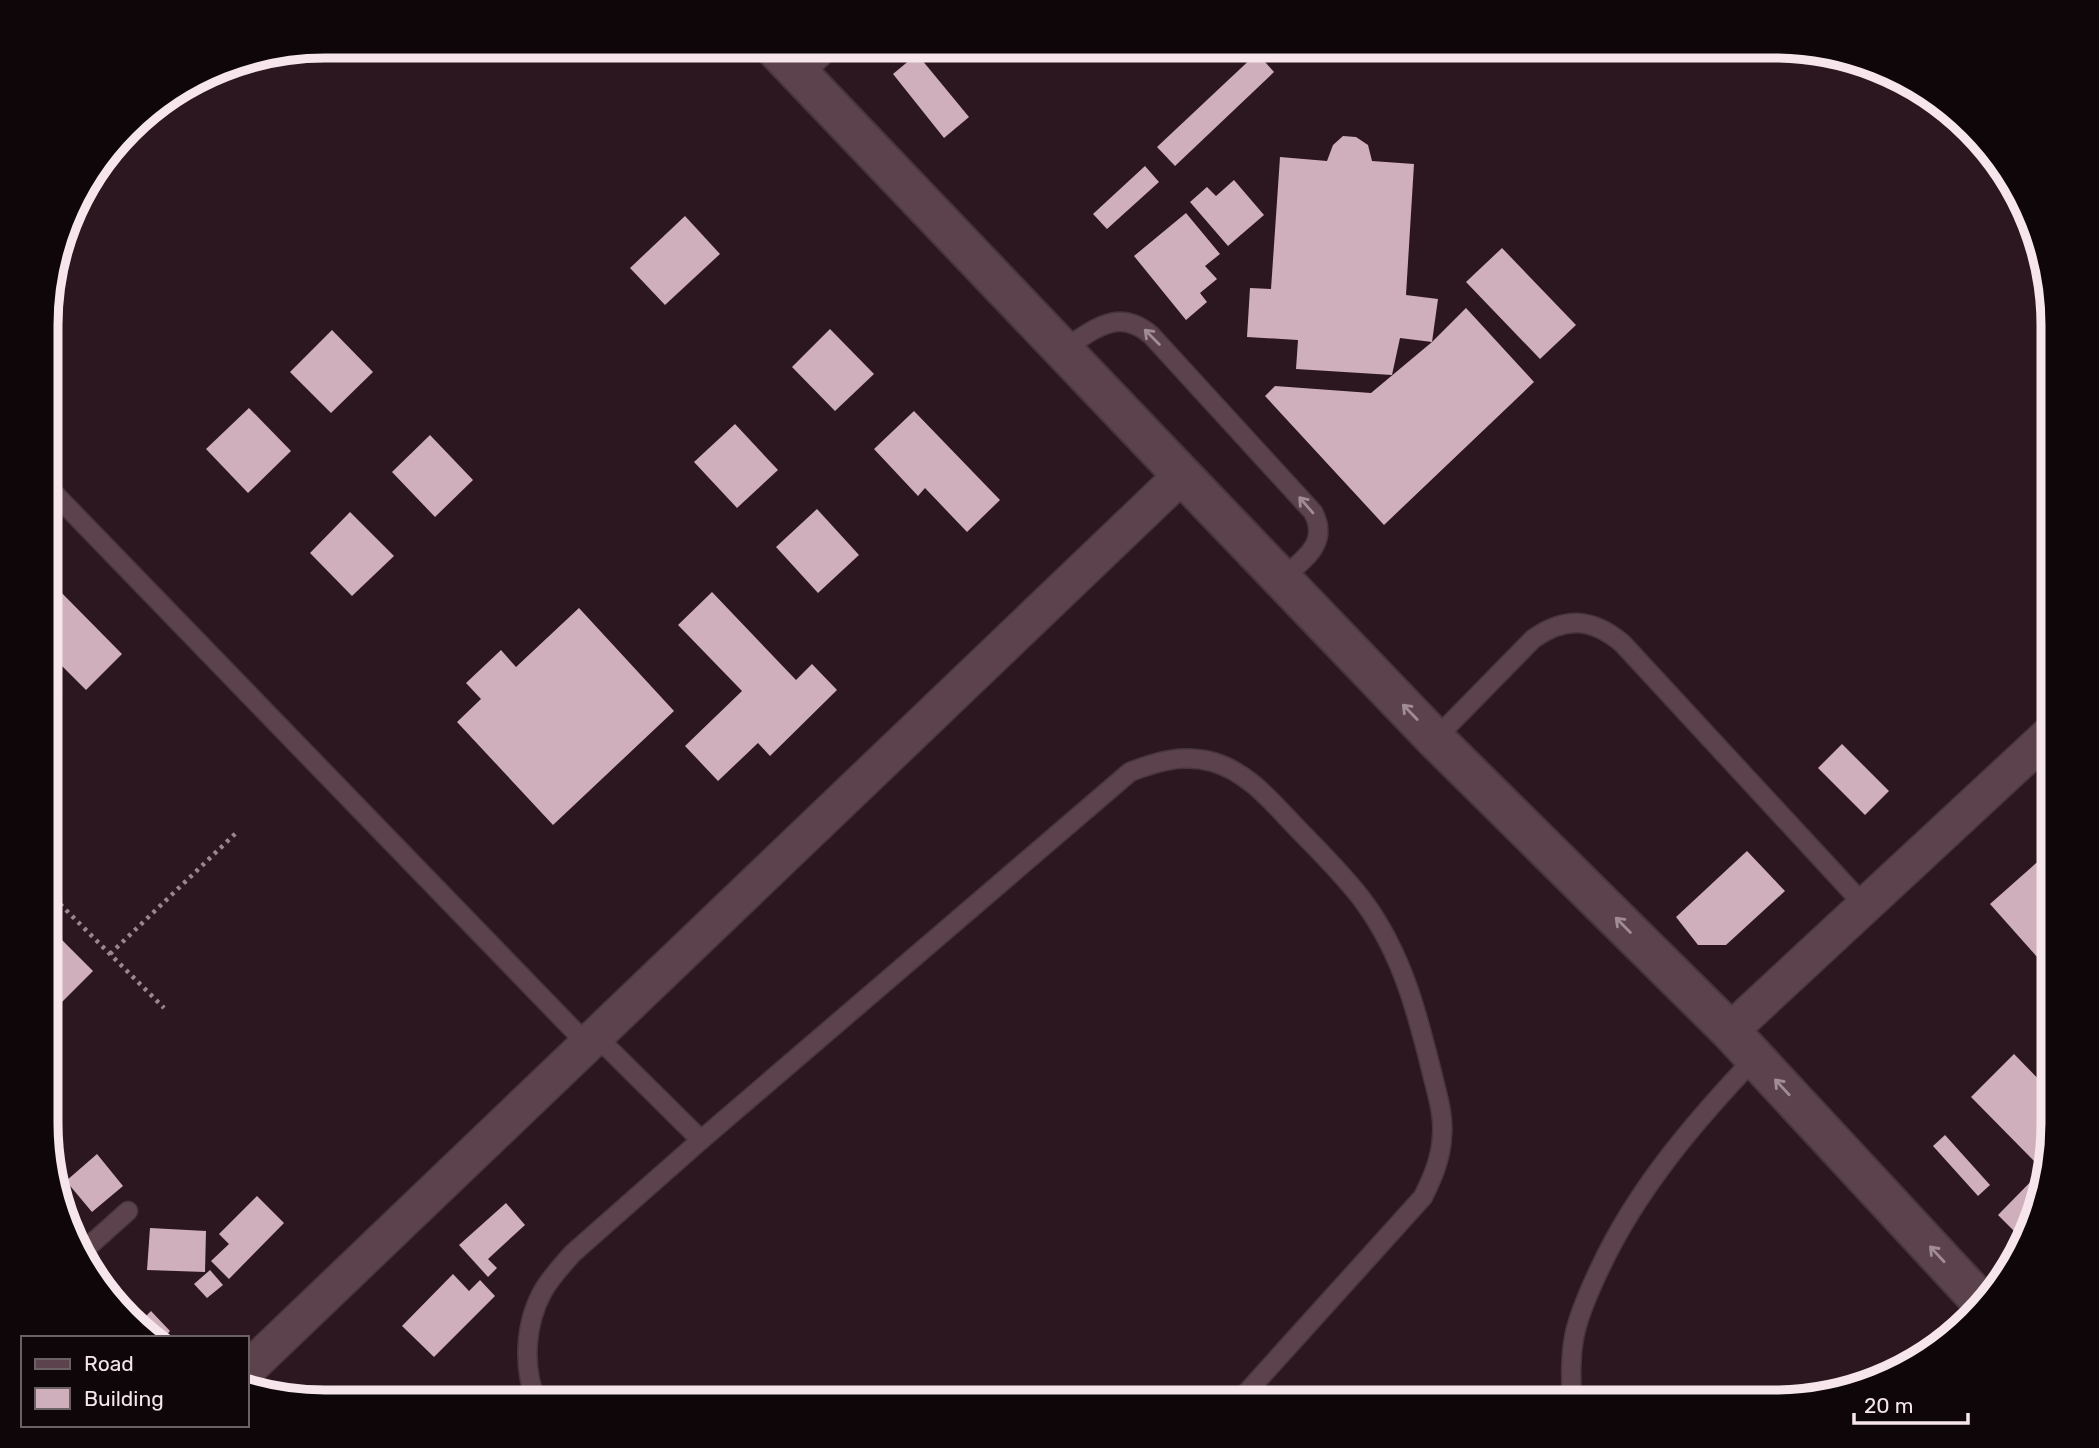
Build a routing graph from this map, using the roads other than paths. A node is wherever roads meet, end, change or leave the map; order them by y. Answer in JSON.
{"nodes":[{"id":1,"x":786,"y":58,"type":"edge"},
{"id":2,"x":821,"y":58,"type":"edge"},
{"id":3,"x":802,"y":75,"type":"junction"},
{"id":4,"x":1062,"y":350,"type":"junction"},
{"id":5,"x":1182,"y":475,"type":"junction"},
{"id":6,"x":58,"y":497,"type":"edge"},
{"id":7,"x":1282,"y":579,"type":"junction"},
{"id":8,"x":1435,"y":739,"type":"junction"},
{"id":9,"x":2041,"y":742,"type":"edge"},
{"id":10,"x":1865,"y":906,"type":"junction"},
{"id":11,"x":592,"y":1040,"type":"junction"},
{"id":12,"x":1742,"y":1045,"type":"junction"},
{"id":13,"x":701,"y":1140,"type":"junction"},
{"id":14,"x":128,"y":1211,"type":"dead end"},
{"id":15,"x":88,"y":1247,"type":"edge"},
{"id":16,"x":1977,"y":1297,"type":"edge"},
{"id":17,"x":248,"y":1369,"type":"edge"},
{"id":18,"x":534,"y":1390,"type":"edge"},
{"id":19,"x":1249,"y":1390,"type":"edge"},
{"id":20,"x":1571,"y":1390,"type":"edge"}],
"edges":[{"from":1,"to":3,"type":"main road"},
{"from":2,"to":3,"type":"lane"},
{"from":3,"to":4,"type":"main road"},
{"from":4,"to":5,"type":"main road"},
{"from":7,"to":4,"type":"lane","one_way":true},
{"from":5,"to":7,"type":"main road"},
{"from":5,"to":11,"type":"street"},
{"from":6,"to":11,"type":"lane"},
{"from":8,"to":7,"type":"main road","one_way":true},
{"from":8,"to":10,"type":"lane"},
{"from":12,"to":8,"type":"main road","one_way":true},
{"from":9,"to":10,"type":"street"},
{"from":10,"to":12,"type":"street"},
{"from":11,"to":13,"type":"lane"},
{"from":11,"to":17,"type":"street"},
{"from":16,"to":12,"type":"main road","one_way":true},
{"from":12,"to":20,"type":"lane"},
{"from":13,"to":18,"type":"lane"},
{"from":13,"to":19,"type":"lane"},
{"from":14,"to":15,"type":"lane"}]}
